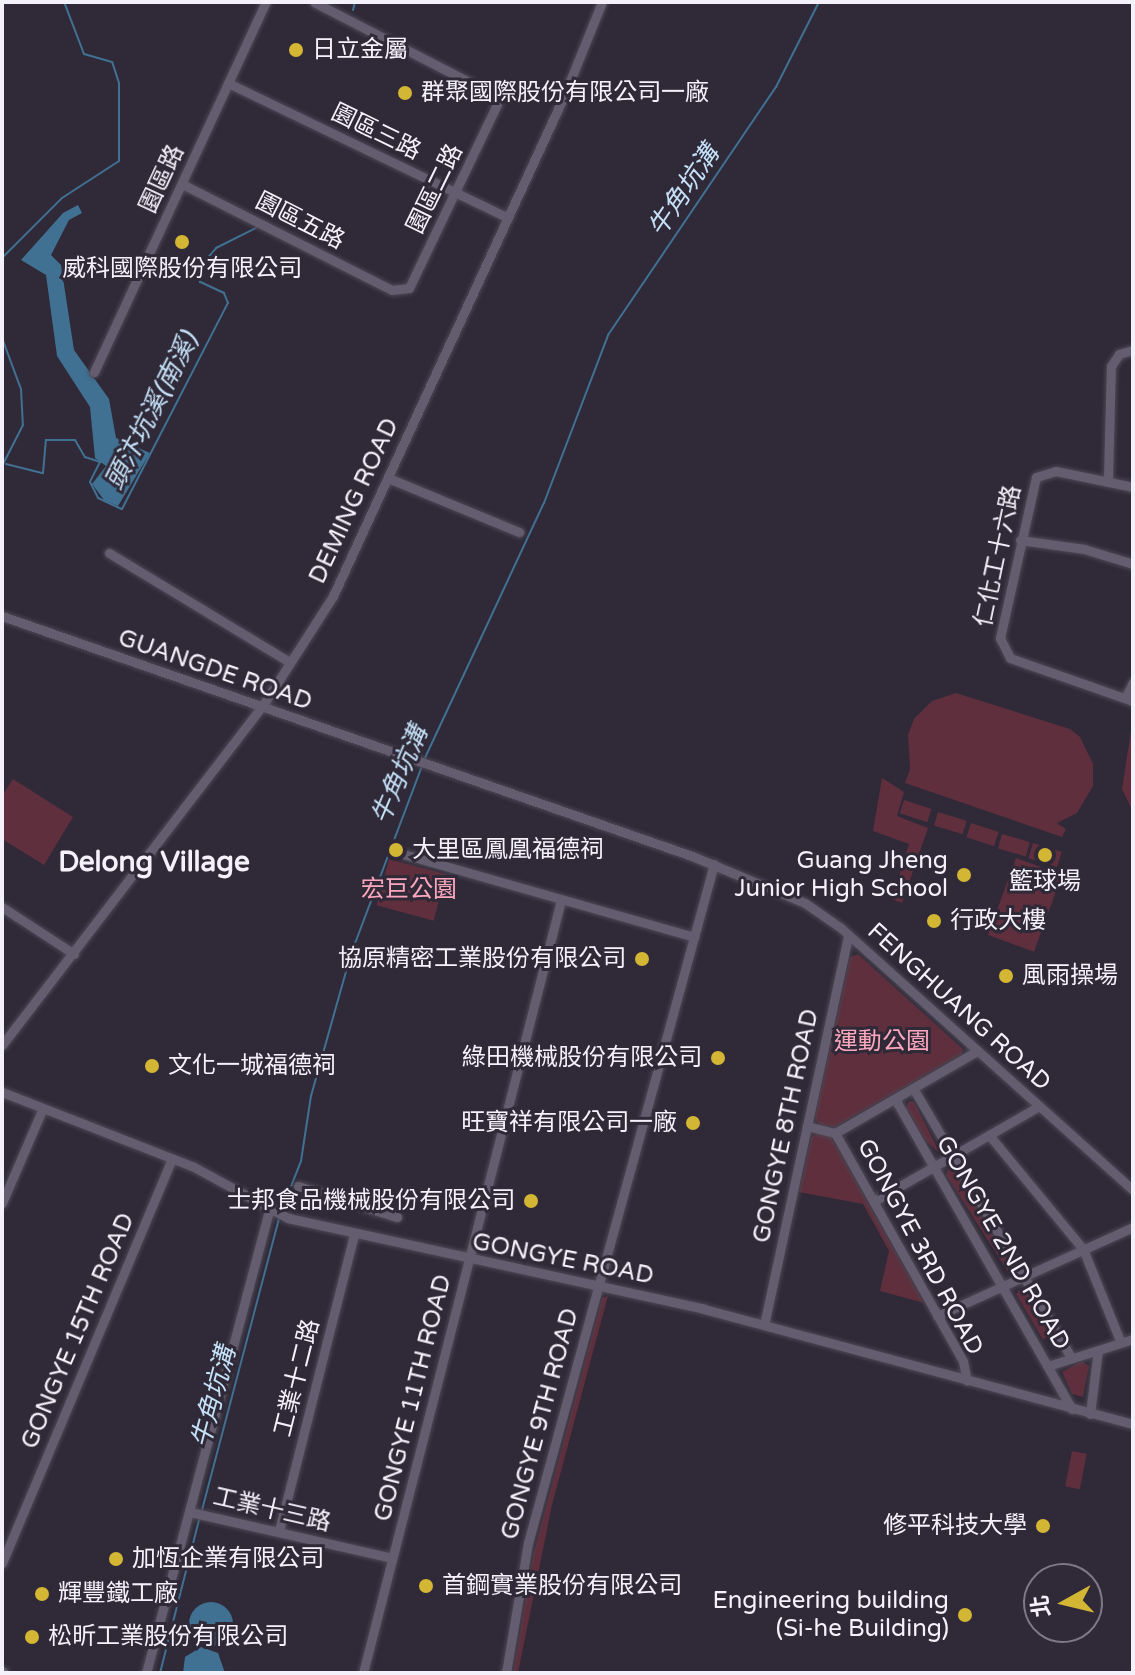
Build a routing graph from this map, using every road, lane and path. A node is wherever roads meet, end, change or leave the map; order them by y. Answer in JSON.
{"nodes":[{"id":1,"x":266,"y":2,"type":"edge"},
{"id":2,"x":314,"y":2,"type":"edge"},
{"id":3,"x":602,"y":2,"type":"edge"},
{"id":4,"x":228,"y":83,"type":"junction"},
{"id":5,"x":182,"y":184,"type":"junction"},
{"id":6,"x":456,"y":193,"type":"junction"},
{"id":7,"x":506,"y":217,"type":"junction"},
{"id":8,"x":401,"y":293,"type":"joint"},
{"id":9,"x":1133,"y":350,"type":"edge"},
{"id":10,"x":94,"y":372,"type":"dead end"},
{"id":11,"x":388,"y":478,"type":"junction"},
{"id":12,"x":1108,"y":478,"type":"junction"},
{"id":13,"x":1133,"y":487,"type":"edge"},
{"id":14,"x":519,"y":532,"type":"dead end"},
{"id":15,"x":1020,"y":540,"type":"junction"},
{"id":16,"x":109,"y":553,"type":"dead end"},
{"id":17,"x":1133,"y":564,"type":"edge"},
{"id":18,"x":2,"y":616,"type":"edge"},
{"id":19,"x":288,"y":661,"type":"junction"},
{"id":20,"x":1133,"y":682,"type":"edge"},
{"id":21,"x":1129,"y":699,"type":"edge"},
{"id":22,"x":258,"y":707,"type":"junction"},
{"id":23,"x":426,"y":765,"type":"joint"},
{"id":24,"x":403,"y":854,"type":"dead end"},
{"id":25,"x":714,"y":864,"type":"junction"},
{"id":26,"x":561,"y":900,"type":"junction"},
{"id":27,"x":2,"y":907,"type":"edge"},
{"id":28,"x":848,"y":935,"type":"junction"},
{"id":29,"x":694,"y":937,"type":"junction"},
{"id":30,"x":74,"y":954,"type":"junction"},
{"id":31,"x":2,"y":1045,"type":"edge"},
{"id":32,"x":977,"y":1051,"type":"junction"},
{"id":33,"x":913,"y":1088,"type":"junction"},
{"id":34,"x":2,"y":1092,"type":"edge"},
{"id":35,"x":895,"y":1099,"type":"junction"},
{"id":36,"x":1039,"y":1106,"type":"junction"},
{"id":37,"x":42,"y":1110,"type":"junction"},
{"id":38,"x":807,"y":1126,"type":"junction"},
{"id":39,"x":835,"y":1133,"type":"junction"},
{"id":40,"x":989,"y":1135,"type":"junction"},
{"id":41,"x":953,"y":1155,"type":"junction"},
{"id":42,"x":172,"y":1159,"type":"junction"},
{"id":43,"x":934,"y":1166,"type":"junction"},
{"id":44,"x":298,"y":1186,"type":"dead end"},
{"id":45,"x":1133,"y":1190,"type":"edge"},
{"id":46,"x":874,"y":1201,"type":"junction"},
{"id":47,"x":2,"y":1203,"type":"edge"},
{"id":48,"x":270,"y":1212,"type":"junction"},
{"id":49,"x":397,"y":1217,"type":"dead end"},
{"id":50,"x":1133,"y":1227,"type":"edge"},
{"id":51,"x":354,"y":1234,"type":"junction"},
{"id":52,"x":1083,"y":1249,"type":"junction"},
{"id":53,"x":468,"y":1261,"type":"junction"},
{"id":54,"x":1023,"y":1277,"type":"junction"},
{"id":55,"x":598,"y":1284,"type":"junction"},
{"id":56,"x":1005,"y":1285,"type":"junction"},
{"id":57,"x":937,"y":1316,"type":"junction"},
{"id":58,"x":764,"y":1325,"type":"junction"},
{"id":59,"x":1133,"y":1339,"type":"edge"},
{"id":60,"x":1121,"y":1343,"type":"junction"},
{"id":61,"x":1098,"y":1350,"type":"junction"},
{"id":62,"x":1071,"y":1357,"type":"junction"},
{"id":63,"x":1051,"y":1365,"type":"junction"},
{"id":64,"x":967,"y":1381,"type":"junction"},
{"id":65,"x":1072,"y":1409,"type":"junction"},
{"id":66,"x":1090,"y":1414,"type":"junction"},
{"id":67,"x":1133,"y":1424,"type":"edge"},
{"id":68,"x":192,"y":1512,"type":"junction"},
{"id":69,"x":279,"y":1531,"type":"junction"},
{"id":70,"x":392,"y":1558,"type":"junction"},
{"id":71,"x":2,"y":1563,"type":"edge"},
{"id":72,"x":146,"y":1673,"type":"edge"},
{"id":73,"x":363,"y":1673,"type":"edge"},
{"id":74,"x":506,"y":1673,"type":"edge"}],
"edges":[{"from":1,"to":4,"type":"street","name":"園區路"},
{"from":2,"to":6,"type":"street","name":"園區二路"},
{"from":3,"to":7,"type":"street","name":"DEMING ROAD"},
{"from":4,"to":5,"type":"street","name":"園區路"},
{"from":4,"to":6,"type":"street","name":"園區三路"},
{"from":5,"to":8,"type":"street","name":"園區五路"},
{"from":5,"to":10,"type":"street","name":"園區路"},
{"from":6,"to":7,"type":"street","name":"園區三路"},
{"from":6,"to":8,"type":"street","name":"園區二路"},
{"from":7,"to":11,"type":"street","name":"DEMING ROAD"},
{"from":9,"to":12,"type":"street"},
{"from":11,"to":14,"type":"street"},
{"from":11,"to":19,"type":"street","name":"DEMING ROAD"},
{"from":12,"to":13,"type":"street","name":"仁化工十六路"},
{"from":12,"to":15,"type":"street","name":"仁化工十六路"},
{"from":15,"to":17,"type":"street"},
{"from":15,"to":21,"type":"street","name":"仁化工十六路"},
{"from":16,"to":19,"type":"street"},
{"from":18,"to":22,"type":"street","name":"GUANGDE ROAD"},
{"from":19,"to":22,"type":"street","name":"DEMING ROAD"},
{"from":20,"to":21,"type":"street"},
{"from":22,"to":23,"type":"street","name":"GUANGDE ROAD"},
{"from":22,"to":30,"type":"street","name":"DEMING ROAD"},
{"from":23,"to":25,"type":"street","name":"FENGHUANG ROAD"},
{"from":24,"to":26,"type":"street"},
{"from":25,"to":28,"type":"street","name":"FENGHUANG ROAD"},
{"from":25,"to":29,"type":"street","name":"GONGYE 9TH ROAD"},
{"from":26,"to":29,"type":"street"},
{"from":26,"to":53,"type":"street","name":"GONGYE 11TH ROAD"},
{"from":27,"to":30,"type":"street"},
{"from":28,"to":32,"type":"street","name":"FENGHUANG ROAD"},
{"from":28,"to":38,"type":"street","name":"GONGYE 8TH ROAD"},
{"from":29,"to":55,"type":"street","name":"GONGYE 9TH ROAD"},
{"from":30,"to":31,"type":"street","name":"DEMING ROAD"},
{"from":32,"to":33,"type":"street"},
{"from":32,"to":36,"type":"street","name":"FENGHUANG ROAD"},
{"from":33,"to":35,"type":"street"},
{"from":33,"to":41,"type":"street","name":"GONGYE 2ND ROAD"},
{"from":34,"to":37,"type":"street","name":"GONGYE ROAD"},
{"from":35,"to":39,"type":"street"},
{"from":35,"to":43,"type":"street","name":"GONGYE 2ND ROAD"},
{"from":36,"to":40,"type":"street"},
{"from":36,"to":45,"type":"street","name":"FENGHUANG ROAD"},
{"from":37,"to":42,"type":"street","name":"GONGYE ROAD"},
{"from":37,"to":47,"type":"street"},
{"from":38,"to":39,"type":"street"},
{"from":38,"to":58,"type":"street","name":"GONGYE 8TH ROAD"},
{"from":39,"to":46,"type":"street","name":"GONGYE 3RD ROAD"},
{"from":40,"to":41,"type":"street"},
{"from":40,"to":52,"type":"street"},
{"from":41,"to":43,"type":"street"},
{"from":41,"to":54,"type":"street","name":"GONGYE 2ND ROAD"},
{"from":42,"to":48,"type":"street","name":"GONGYE ROAD"},
{"from":42,"to":71,"type":"street","name":"GONGYE 15TH ROAD"},
{"from":43,"to":46,"type":"street"},
{"from":43,"to":56,"type":"street","name":"GONGYE 2ND ROAD"},
{"from":44,"to":49,"type":"street"},
{"from":46,"to":57,"type":"street","name":"GONGYE 3RD ROAD"},
{"from":48,"to":51,"type":"street","name":"GONGYE ROAD"},
{"from":48,"to":68,"type":"street"},
{"from":50,"to":52,"type":"street"},
{"from":51,"to":53,"type":"street","name":"GONGYE ROAD"},
{"from":51,"to":69,"type":"street","name":"工業十二路"},
{"from":52,"to":54,"type":"street"},
{"from":52,"to":60,"type":"street"},
{"from":53,"to":55,"type":"street","name":"GONGYE ROAD"},
{"from":53,"to":70,"type":"street","name":"GONGYE 11TH ROAD"},
{"from":54,"to":56,"type":"street"},
{"from":54,"to":62,"type":"street","name":"GONGYE 2ND ROAD"},
{"from":55,"to":58,"type":"street","name":"GONGYE ROAD"},
{"from":55,"to":74,"type":"street","name":"GONGYE 9TH ROAD"},
{"from":56,"to":57,"type":"street"},
{"from":56,"to":63,"type":"street","name":"GONGYE 2ND ROAD"},
{"from":57,"to":64,"type":"street","name":"GONGYE 3RD ROAD"},
{"from":58,"to":64,"type":"street","name":"GONGYE ROAD"},
{"from":59,"to":60,"type":"street"},
{"from":60,"to":61,"type":"street"},
{"from":61,"to":62,"type":"street"},
{"from":61,"to":66,"type":"street"},
{"from":62,"to":63,"type":"street"},
{"from":63,"to":65,"type":"street","name":"GONGYE 2ND ROAD"},
{"from":64,"to":65,"type":"street","name":"GONGYE ROAD"},
{"from":65,"to":66,"type":"street","name":"GONGYE ROAD"},
{"from":66,"to":67,"type":"street","name":"GONGYE ROAD"},
{"from":68,"to":69,"type":"street","name":"工業十三路"},
{"from":68,"to":72,"type":"street"},
{"from":69,"to":70,"type":"street","name":"工業十三路"},
{"from":70,"to":73,"type":"street","name":"GONGYE 11TH ROAD"}]}
